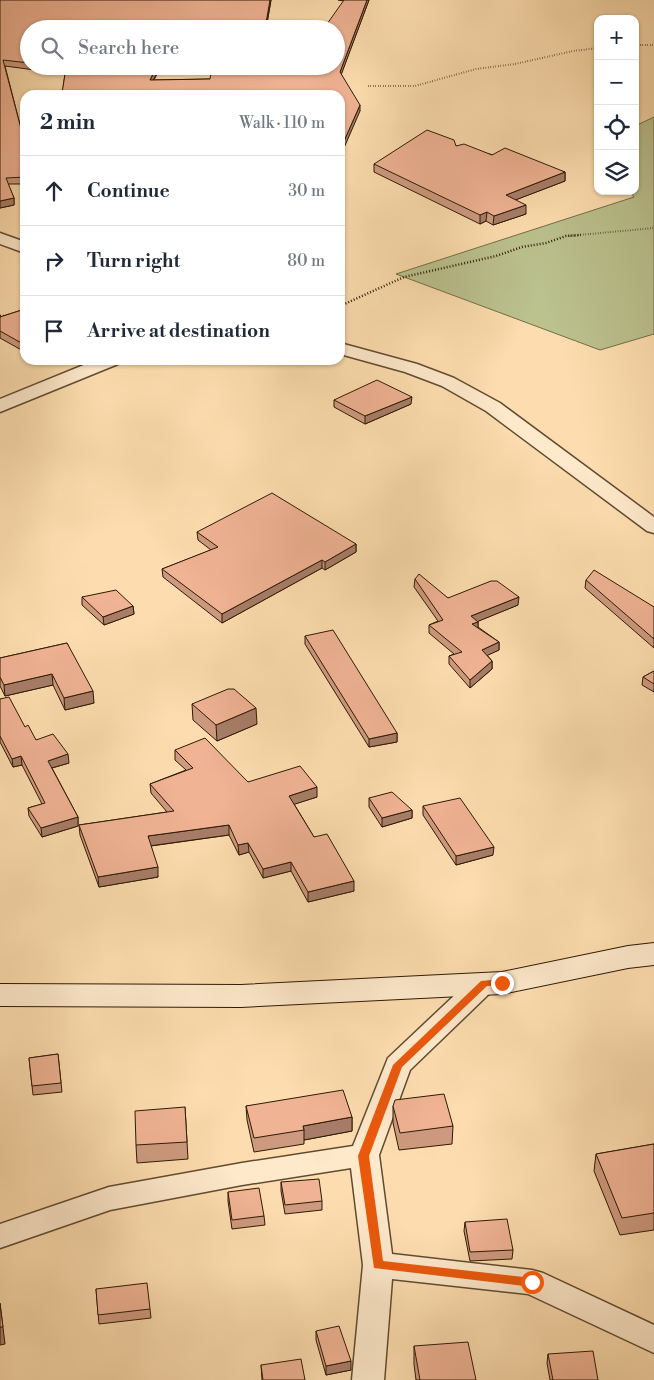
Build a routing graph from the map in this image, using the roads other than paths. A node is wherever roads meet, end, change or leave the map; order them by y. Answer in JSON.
{"nodes":[{"id":1,"x":0,"y":238,"type":"edge"},
{"id":2,"x":20,"y":246,"type":"edge"},
{"id":3,"x":345,"y":349,"type":"edge"},
{"id":4,"x":100,"y":365,"type":"edge"},
{"id":5,"x":0,"y":406,"type":"edge"},
{"id":6,"x":654,"y":528,"type":"edge"},
{"id":7,"x":654,"y":954,"type":"edge"},
{"id":8,"x":484,"y":983,"type":"junction"},
{"id":9,"x":0,"y":995,"type":"edge"},
{"id":10,"x":364,"y":1156,"type":"junction"},
{"id":11,"x":0,"y":1236,"type":"edge"},
{"id":12,"x":378,"y":1265,"type":"junction"},
{"id":13,"x":654,"y":1340,"type":"edge"},
{"id":14,"x":368,"y":1380,"type":"edge"}],
"edges":[{"from":1,"to":2,"type":"street"},
{"from":3,"to":6,"type":"street"},
{"from":4,"to":5,"type":"street"},
{"from":7,"to":8,"type":"main road"},
{"from":8,"to":9,"type":"main road"},
{"from":8,"to":10,"type":"street"},
{"from":10,"to":11,"type":"street"},
{"from":10,"to":12,"type":"street"},
{"from":12,"to":13,"type":"street"},
{"from":12,"to":14,"type":"street"}]}
